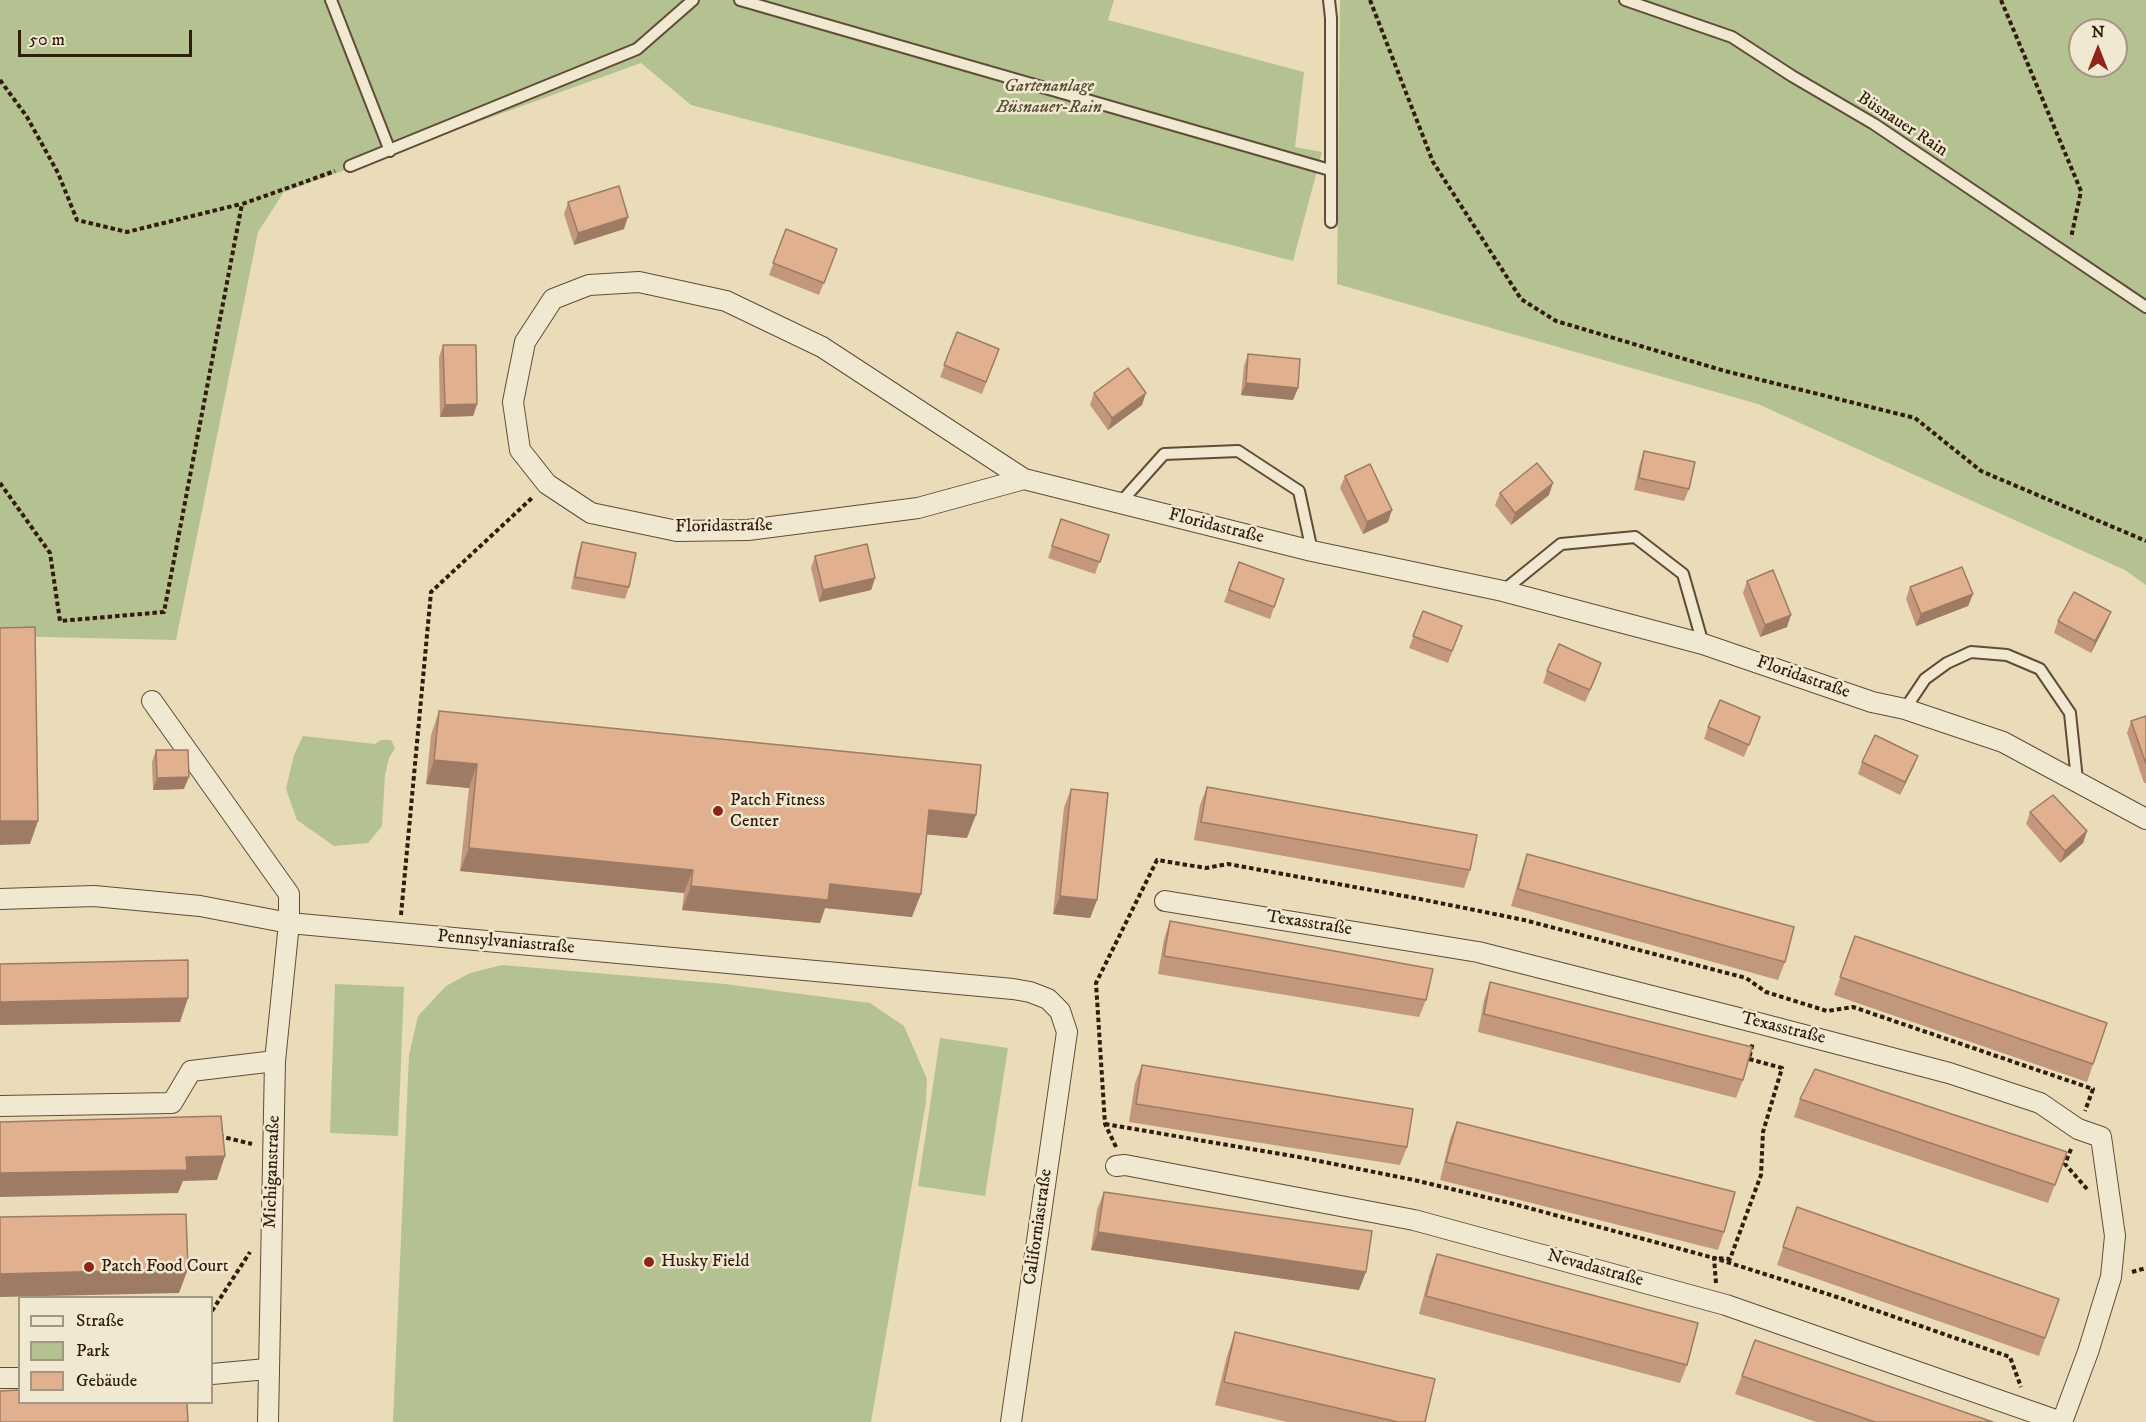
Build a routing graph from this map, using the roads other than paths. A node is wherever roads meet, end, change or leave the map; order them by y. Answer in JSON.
{"nodes":[{"id":1,"x":331,"y":0,"type":"edge"},
{"id":2,"x":693,"y":0,"type":"edge"},
{"id":3,"x":740,"y":0,"type":"edge"},
{"id":4,"x":1329,"y":0,"type":"edge"},
{"id":5,"x":1625,"y":0,"type":"edge"},
{"id":6,"x":390,"y":151,"type":"junction"},
{"id":7,"x":350,"y":166,"type":"road end"},
{"id":8,"x":1330,"y":170,"type":"junction"},
{"id":9,"x":1331,"y":222,"type":"dead end"},
{"id":10,"x":2146,"y":307,"type":"edge"},
{"id":11,"x":1023,"y":479,"type":"junction"},
{"id":12,"x":1121,"y":502,"type":"junction"},
{"id":13,"x":1312,"y":551,"type":"junction"},
{"id":14,"x":1503,"y":591,"type":"junction"},
{"id":15,"x":1702,"y":644,"type":"junction"},
{"id":16,"x":152,"y":701,"type":"dead end"},
{"id":17,"x":1905,"y":709,"type":"junction"},
{"id":18,"x":2077,"y":780,"type":"junction"},
{"id":19,"x":2146,"y":819,"type":"edge"},
{"id":20,"x":0,"y":899,"type":"edge"},
{"id":21,"x":1165,"y":901,"type":"dead end"},
{"id":22,"x":289,"y":923,"type":"junction"},
{"id":23,"x":1067,"y":1032,"type":"joint"},
{"id":24,"x":275,"y":1061,"type":"junction"},
{"id":25,"x":0,"y":1106,"type":"edge"},
{"id":26,"x":1121,"y":1166,"type":"road end"},
{"id":27,"x":267,"y":1369,"type":"junction"},
{"id":28,"x":213,"y":1374,"type":"edge"},
{"id":29,"x":0,"y":1378,"type":"edge"},
{"id":30,"x":18,"y":1378,"type":"edge"},
{"id":31,"x":268,"y":1422,"type":"edge"},
{"id":32,"x":1011,"y":1422,"type":"edge"},
{"id":33,"x":2061,"y":1422,"type":"edge"}],
"edges":[{"from":1,"to":6,"type":"lane"},
{"from":2,"to":6,"type":"lane"},
{"from":3,"to":8,"type":"lane"},
{"from":4,"to":8,"type":"lane"},
{"from":5,"to":10,"type":"lane","name":"Büsnauer Rain"},
{"from":6,"to":7,"type":"lane"},
{"from":8,"to":9,"type":"lane"},
{"from":11,"to":11,"type":"street","name":"Floridastraße"},
{"from":11,"to":12,"type":"street","name":"Floridastraße"},
{"from":12,"to":13,"type":"street","name":"Floridastraße"},
{"from":12,"to":13,"type":"lane"},
{"from":13,"to":14,"type":"street","name":"Floridastraße"},
{"from":14,"to":15,"type":"street","name":"Floridastraße"},
{"from":14,"to":15,"type":"lane"},
{"from":15,"to":17,"type":"street","name":"Floridastraße"},
{"from":16,"to":22,"type":"street","name":"Michiganstraße"},
{"from":17,"to":18,"type":"street","name":"Floridastraße"},
{"from":17,"to":18,"type":"lane"},
{"from":18,"to":19,"type":"street","name":"Floridastraße"},
{"from":20,"to":22,"type":"street","name":"Pennsylvaniastraße"},
{"from":21,"to":33,"type":"street","name":"Texasstraße"},
{"from":22,"to":23,"type":"street","name":"Pennsylvaniastraße"},
{"from":22,"to":24,"type":"street","name":"Michiganstraße"},
{"from":23,"to":32,"type":"street","name":"Californiastraße"},
{"from":24,"to":25,"type":"street"},
{"from":24,"to":27,"type":"street","name":"Michiganstraße"},
{"from":26,"to":33,"type":"street","name":"Nevadastraße"},
{"from":27,"to":28,"type":"street"},
{"from":27,"to":31,"type":"street","name":"Michiganstraße"},
{"from":29,"to":30,"type":"street"}]}
